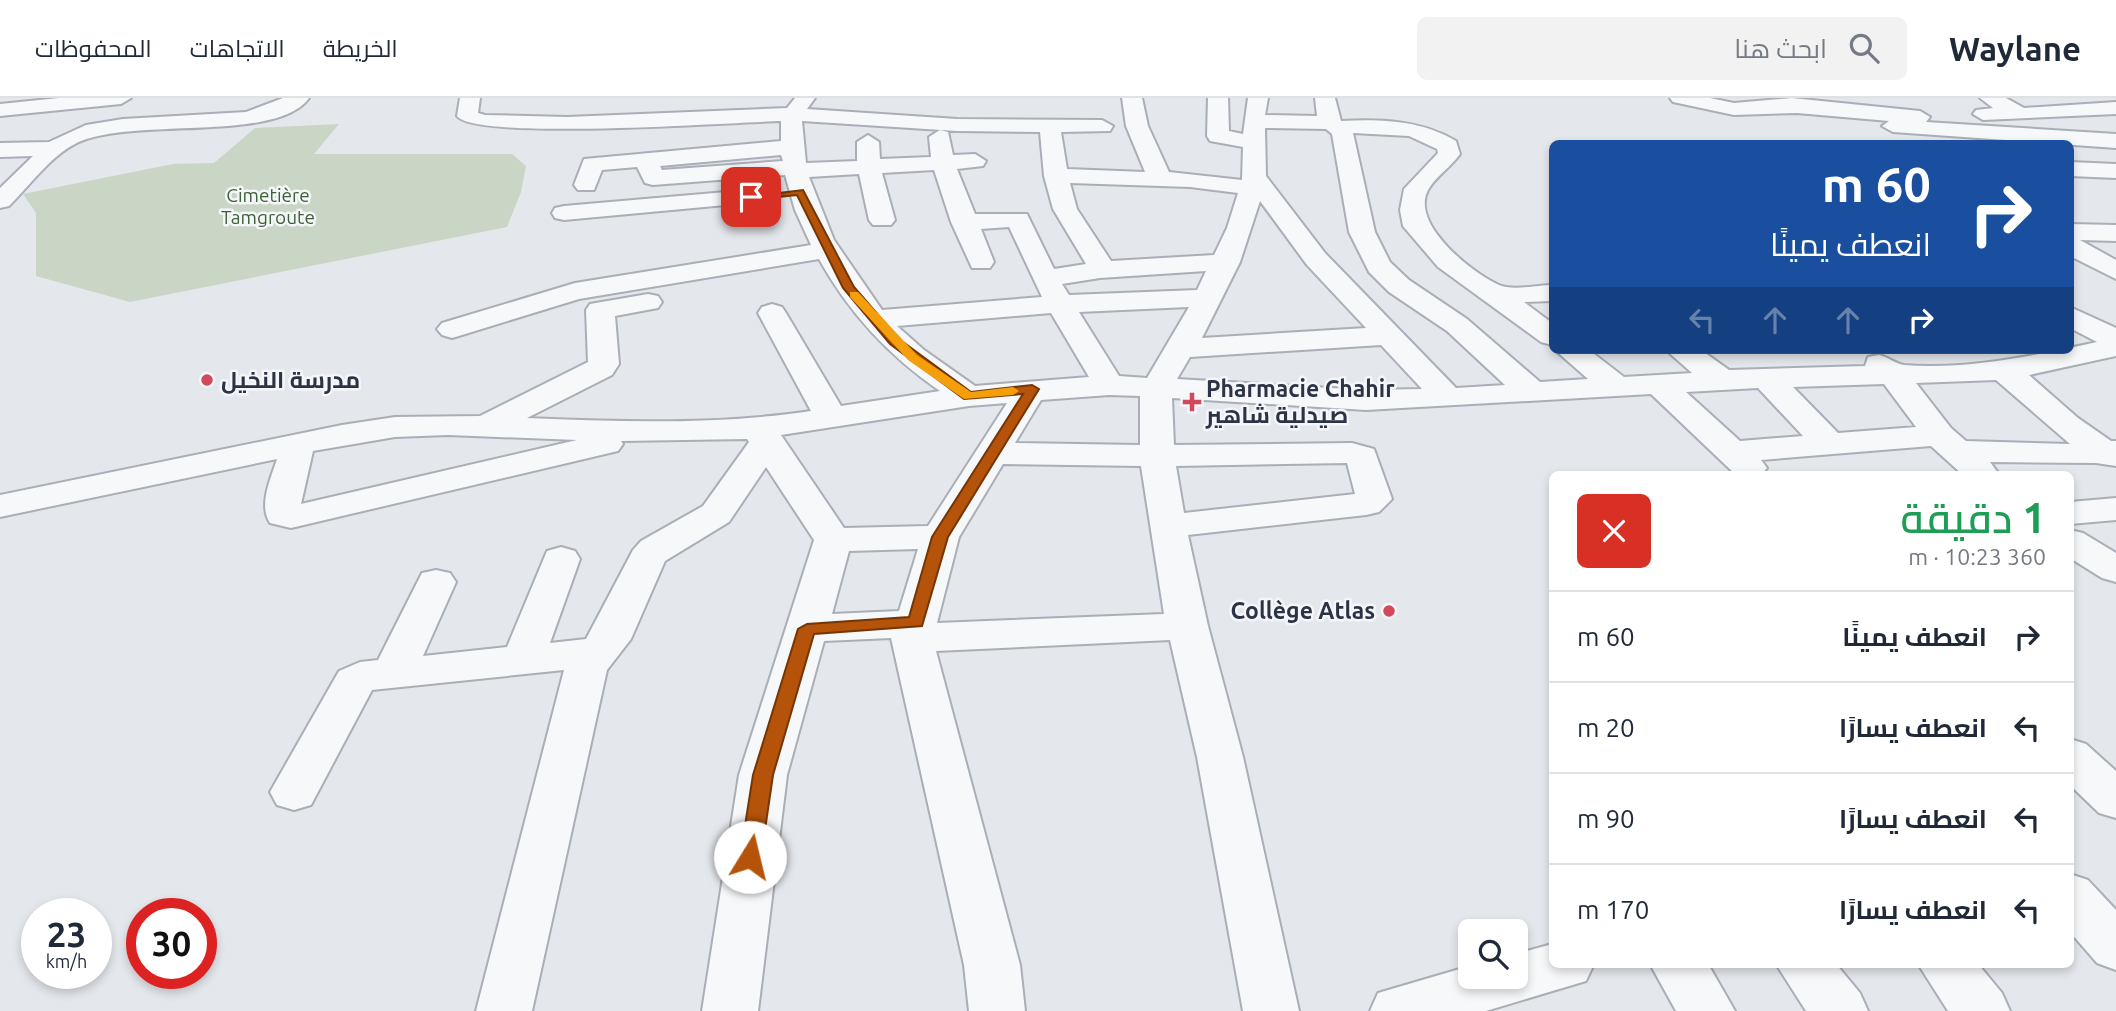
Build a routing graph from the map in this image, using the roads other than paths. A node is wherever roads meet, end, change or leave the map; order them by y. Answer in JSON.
{"nodes":[{"id":1,"x":119,"y":98,"type":"edge"},
{"id":2,"x":241,"y":98,"type":"edge"},
{"id":3,"x":299,"y":98,"type":"edge"},
{"id":4,"x":470,"y":98,"type":"edge"},
{"id":5,"x":687,"y":98,"type":"edge"},
{"id":6,"x":1132,"y":98,"type":"edge"},
{"id":7,"x":1218,"y":98,"type":"edge"},
{"id":8,"x":1325,"y":98,"type":"edge"},
{"id":9,"x":1679,"y":98,"type":"edge"},
{"id":10,"x":1745,"y":98,"type":"edge"},
{"id":11,"x":1990,"y":98,"type":"edge"},
{"id":12,"x":946,"y":99,"type":"edge"},
{"id":13,"x":59,"y":101,"type":"edge"},
{"id":14,"x":1072,"y":102,"type":"dead end"},
{"id":15,"x":1782,"y":104,"type":"edge"},
{"id":16,"x":1834,"y":105,"type":"edge"},
{"id":17,"x":750,"y":107,"type":"edge"},
{"id":18,"x":1948,"y":108,"type":"edge"},
{"id":19,"x":2116,"y":108,"type":"edge"},
{"id":20,"x":0,"y":110,"type":"edge"},
{"id":21,"x":2021,"y":114,"type":"junction"},
{"id":22,"x":229,"y":119,"type":"junction"},
{"id":23,"x":867,"y":119,"type":"junction"},
{"id":24,"x":662,"y":120,"type":"junction"},
{"id":25,"x":938,"y":124,"type":"junction"},
{"id":26,"x":1335,"y":125,"type":"junction"},
{"id":27,"x":1075,"y":126,"type":"junction"},
{"id":28,"x":1891,"y":128,"type":"edge"},
{"id":29,"x":1989,"y":134,"type":"junction"},
{"id":30,"x":2083,"y":139,"type":"junction"},
{"id":31,"x":2116,"y":141,"type":"edge"},
{"id":32,"x":568,"y":142,"type":"dead end"},
{"id":33,"x":65,"y":143,"type":"junction"},
{"id":34,"x":796,"y":145,"type":"edge"},
{"id":35,"x":1254,"y":145,"type":"edge"},
{"id":36,"x":0,"y":150,"type":"edge"},
{"id":37,"x":975,"y":161,"type":"dead end"},
{"id":38,"x":2116,"y":162,"type":"edge"},
{"id":39,"x":943,"y":163,"type":"junction"},
{"id":40,"x":869,"y":167,"type":"junction"},
{"id":41,"x":2074,"y":169,"type":"edge"},
{"id":42,"x":2116,"y":171,"type":"edge"},
{"id":43,"x":1056,"y":176,"type":"junction"},
{"id":44,"x":1093,"y":178,"type":"junction"},
{"id":45,"x":1160,"y":179,"type":"junction"},
{"id":46,"x":586,"y":185,"type":"dead end"},
{"id":47,"x":2074,"y":191,"type":"edge"},
{"id":48,"x":2105,"y":193,"type":"dead end"},
{"id":49,"x":0,"y":200,"type":"edge"},
{"id":50,"x":1383,"y":201,"type":"junction"},
{"id":51,"x":564,"y":213,"type":"dead end"},
{"id":52,"x":882,"y":220,"type":"dead end"},
{"id":53,"x":964,"y":222,"type":"junction"},
{"id":54,"x":2074,"y":232,"type":"edge"},
{"id":55,"x":1331,"y":233,"type":"junction"},
{"id":56,"x":2116,"y":233,"type":"edge"},
{"id":57,"x":1233,"y":245,"type":"junction"},
{"id":58,"x":2074,"y":247,"type":"edge"},
{"id":59,"x":828,"y":250,"type":"junction"},
{"id":60,"x":981,"y":262,"type":"dead end"},
{"id":61,"x":2113,"y":269,"type":"edge"},
{"id":62,"x":1102,"y":270,"type":"junction"},
{"id":63,"x":842,"y":275,"type":"junction"},
{"id":64,"x":2074,"y":277,"type":"edge"},
{"id":65,"x":1045,"y":279,"type":"junction"},
{"id":66,"x":693,"y":284,"type":"junction"},
{"id":67,"x":1490,"y":291,"type":"junction"},
{"id":68,"x":1549,"y":293,"type":"edge"},
{"id":69,"x":1412,"y":294,"type":"junction"},
{"id":70,"x":1351,"y":296,"type":"junction"},
{"id":71,"x":1208,"y":298,"type":"junction"},
{"id":72,"x":1060,"y":304,"type":"junction"},
{"id":73,"x":772,"y":313,"type":"dead end"},
{"id":74,"x":875,"y":319,"type":"junction"},
{"id":75,"x":2074,"y":321,"type":"edge"},
{"id":76,"x":453,"y":329,"type":"dead end"},
{"id":77,"x":1549,"y":334,"type":"edge"},
{"id":78,"x":1387,"y":336,"type":"junction"},
{"id":79,"x":1183,"y":348,"type":"junction"},
{"id":80,"x":2099,"y":352,"type":"edge"},
{"id":81,"x":1575,"y":354,"type":"edge"},
{"id":82,"x":1686,"y":354,"type":"edge"},
{"id":83,"x":1864,"y":354,"type":"edge"},
{"id":84,"x":1938,"y":354,"type":"edge"},
{"id":85,"x":1765,"y":364,"type":"edge"},
{"id":86,"x":2004,"y":370,"type":"junction"},
{"id":87,"x":1969,"y":372,"type":"junction"},
{"id":88,"x":1893,"y":375,"type":"junction"},
{"id":89,"x":1723,"y":381,"type":"junction"},
{"id":90,"x":1109,"y":385,"type":"junction"},
{"id":91,"x":1659,"y":385,"type":"junction"},
{"id":92,"x":1156,"y":388,"type":"junction"},
{"id":93,"x":1618,"y":388,"type":"junction"},
{"id":94,"x":1032,"y":389,"type":"junction"},
{"id":95,"x":1533,"y":393,"type":"junction"},
{"id":96,"x":969,"y":396,"type":"junction"},
{"id":97,"x":1298,"y":396,"type":"junction"},
{"id":98,"x":1448,"y":398,"type":"junction"},
{"id":99,"x":832,"y":418,"type":"junction"},
{"id":100,"x":487,"y":426,"type":"junction"},
{"id":101,"x":673,"y":429,"type":"junction"},
{"id":102,"x":762,"y":435,"type":"junction"},
{"id":103,"x":1947,"y":443,"type":"junction"},
{"id":104,"x":298,"y":444,"type":"junction"},
{"id":105,"x":1830,"y":444,"type":"junction"},
{"id":106,"x":1312,"y":452,"type":"junction"},
{"id":107,"x":1731,"y":452,"type":"junction"},
{"id":108,"x":992,"y":453,"type":"junction"},
{"id":109,"x":2112,"y":455,"type":"edge"},
{"id":110,"x":1157,"y":456,"type":"junction"},
{"id":111,"x":1753,"y":471,"type":"edge"},
{"id":112,"x":1979,"y":471,"type":"edge"},
{"id":113,"x":0,"y":506,"type":"edge"},
{"id":114,"x":2116,"y":509,"type":"edge"},
{"id":115,"x":2074,"y":513,"type":"edge"},
{"id":116,"x":1169,"y":525,"type":"junction"},
{"id":117,"x":940,"y":537,"type":"junction"},
{"id":118,"x":832,"y":540,"type":"junction"},
{"id":119,"x":2074,"y":544,"type":"edge"},
{"id":120,"x":561,"y":559,"type":"dead end"},
{"id":121,"x":2116,"y":570,"type":"edge"},
{"id":122,"x":436,"y":582,"type":"dead end"},
{"id":123,"x":1186,"y":626,"type":"junction"},
{"id":124,"x":807,"y":629,"type":"junction"},
{"id":125,"x":914,"y":630,"type":"junction"},
{"id":126,"x":596,"y":652,"type":"junction"},
{"id":127,"x":522,"y":662,"type":"junction"},
{"id":128,"x":394,"y":673,"type":"junction"},
{"id":129,"x":294,"y":792,"type":"dead end"},
{"id":130,"x":2074,"y":900,"type":"edge"},
{"id":131,"x":2116,"y":947,"type":"edge"},
{"id":132,"x":1553,"y":968,"type":"edge"},
{"id":133,"x":1680,"y":968,"type":"edge"},
{"id":134,"x":1806,"y":968,"type":"edge"},
{"id":135,"x":1948,"y":968,"type":"edge"},
{"id":136,"x":504,"y":1011,"type":"edge"},
{"id":137,"x":730,"y":1011,"type":"edge"},
{"id":138,"x":997,"y":1011,"type":"edge"},
{"id":139,"x":1271,"y":1011,"type":"edge"},
{"id":140,"x":1398,"y":1011,"type":"edge"},
{"id":141,"x":1707,"y":1011,"type":"edge"},
{"id":142,"x":1840,"y":1011,"type":"edge"},
{"id":143,"x":1982,"y":1011,"type":"edge"}],
"edges":[{"from":1,"to":13,"type":"street"},
{"from":1,"to":33,"type":"street"},
{"from":2,"to":22,"type":"street"},
{"from":3,"to":22,"type":"street"},
{"from":4,"to":24,"type":"street"},
{"from":5,"to":24,"type":"street"},
{"from":6,"to":45,"type":"street"},
{"from":7,"to":35,"type":"street"},
{"from":8,"to":26,"type":"street"},
{"from":9,"to":15,"type":"street"},
{"from":10,"to":15,"type":"street"},
{"from":11,"to":21,"type":"street"},
{"from":12,"to":25,"type":"street"},
{"from":13,"to":20,"type":"street"},
{"from":14,"to":27,"type":"street"},
{"from":15,"to":16,"type":"street"},
{"from":16,"to":28,"type":"street"},
{"from":17,"to":24,"type":"street"},
{"from":17,"to":34,"type":"street"},
{"from":18,"to":21,"type":"street"},
{"from":18,"to":28,"type":"street"},
{"from":18,"to":29,"type":"street"},
{"from":19,"to":21,"type":"street"},
{"from":21,"to":30,"type":"street"},
{"from":22,"to":33,"type":"street"},
{"from":23,"to":25,"type":"street"},
{"from":23,"to":34,"type":"street"},
{"from":23,"to":40,"type":"street"},
{"from":25,"to":27,"type":"street"},
{"from":25,"to":39,"type":"street"},
{"from":26,"to":35,"type":"street"},
{"from":26,"to":50,"type":"street"},
{"from":26,"to":50,"type":"street"},
{"from":27,"to":43,"type":"street"},
{"from":27,"to":44,"type":"street"},
{"from":28,"to":29,"type":"street"},
{"from":29,"to":30,"type":"street"},
{"from":30,"to":31,"type":"street"},
{"from":30,"to":38,"type":"street"},
{"from":32,"to":34,"type":"street"},
{"from":33,"to":36,"type":"street"},
{"from":33,"to":49,"type":"street"},
{"from":34,"to":40,"type":"street"},
{"from":34,"to":46,"type":"street"},
{"from":34,"to":51,"type":"street"},
{"from":34,"to":59,"type":"street"},
{"from":35,"to":45,"type":"street"},
{"from":35,"to":55,"type":"street"},
{"from":35,"to":57,"type":"street"},
{"from":37,"to":39,"type":"street"},
{"from":39,"to":40,"type":"street"},
{"from":39,"to":53,"type":"street"},
{"from":40,"to":52,"type":"street"},
{"from":41,"to":42,"type":"street"},
{"from":43,"to":44,"type":"street"},
{"from":43,"to":62,"type":"street"},
{"from":44,"to":45,"type":"street"},
{"from":47,"to":48,"type":"street"},
{"from":50,"to":55,"type":"street"},
{"from":50,"to":67,"type":"street"},
{"from":53,"to":60,"type":"street"},
{"from":53,"to":65,"type":"street"},
{"from":54,"to":56,"type":"street"},
{"from":55,"to":57,"type":"street"},
{"from":55,"to":69,"type":"street"},
{"from":55,"to":70,"type":"street"},
{"from":57,"to":62,"type":"street"},
{"from":57,"to":71,"type":"street"},
{"from":58,"to":61,"type":"street"},
{"from":59,"to":63,"type":"street"},
{"from":59,"to":66,"type":"street"},
{"from":61,"to":64,"type":"street"},
{"from":62,"to":65,"type":"street"},
{"from":63,"to":66,"type":"street"},
{"from":63,"to":74,"type":"street"},
{"from":65,"to":72,"type":"street"},
{"from":66,"to":76,"type":"street"},
{"from":66,"to":100,"type":"street"},
{"from":67,"to":68,"type":"street"},
{"from":67,"to":69,"type":"street"},
{"from":67,"to":77,"type":"street"},
{"from":69,"to":70,"type":"street"},
{"from":69,"to":95,"type":"street"},
{"from":70,"to":78,"type":"street"},
{"from":71,"to":72,"type":"street"},
{"from":71,"to":79,"type":"street"},
{"from":72,"to":74,"type":"street"},
{"from":72,"to":90,"type":"street"},
{"from":73,"to":99,"type":"street"},
{"from":74,"to":96,"type":"street"},
{"from":75,"to":80,"type":"street"},
{"from":78,"to":79,"type":"street"},
{"from":78,"to":98,"type":"street"},
{"from":79,"to":92,"type":"street"},
{"from":80,"to":86,"type":"street"},
{"from":81,"to":93,"type":"street"},
{"from":82,"to":89,"type":"street"},
{"from":83,"to":88,"type":"street"},
{"from":84,"to":87,"type":"street"},
{"from":85,"to":88,"type":"street"},
{"from":85,"to":89,"type":"street"},
{"from":85,"to":105,"type":"street"},
{"from":86,"to":87,"type":"street"},
{"from":86,"to":109,"type":"street"},
{"from":87,"to":88,"type":"street"},
{"from":88,"to":103,"type":"street"},
{"from":89,"to":91,"type":"street"},
{"from":90,"to":92,"type":"street"},
{"from":90,"to":94,"type":"street"},
{"from":91,"to":93,"type":"street"},
{"from":91,"to":107,"type":"street"},
{"from":92,"to":97,"type":"street"},
{"from":92,"to":110,"type":"street"},
{"from":93,"to":95,"type":"street"},
{"from":94,"to":96,"type":"street"},
{"from":94,"to":108,"type":"street"},
{"from":95,"to":98,"type":"street"},
{"from":96,"to":99,"type":"street"},
{"from":97,"to":98,"type":"street"},
{"from":97,"to":106,"type":"street"},
{"from":99,"to":102,"type":"street"},
{"from":100,"to":101,"type":"street"},
{"from":100,"to":104,"type":"street"},
{"from":101,"to":102,"type":"street"},
{"from":101,"to":104,"type":"street"},
{"from":102,"to":118,"type":"street"},
{"from":102,"to":126,"type":"street"},
{"from":103,"to":105,"type":"street"},
{"from":103,"to":109,"type":"street"},
{"from":103,"to":112,"type":"street"},
{"from":104,"to":113,"type":"street"},
{"from":105,"to":107,"type":"street"},
{"from":106,"to":110,"type":"street"},
{"from":106,"to":116,"type":"street"},
{"from":107,"to":111,"type":"street"},
{"from":108,"to":110,"type":"street"},
{"from":108,"to":117,"type":"street"},
{"from":110,"to":116,"type":"street"},
{"from":114,"to":115,"type":"street"},
{"from":116,"to":123,"type":"street"},
{"from":117,"to":118,"type":"street"},
{"from":117,"to":125,"type":"street"},
{"from":118,"to":124,"type":"street"},
{"from":119,"to":121,"type":"street"},
{"from":120,"to":127,"type":"street"},
{"from":122,"to":128,"type":"street"},
{"from":123,"to":125,"type":"street"},
{"from":123,"to":139,"type":"street"},
{"from":124,"to":125,"type":"street"},
{"from":124,"to":137,"type":"street"},
{"from":125,"to":138,"type":"street"},
{"from":126,"to":127,"type":"street"},
{"from":126,"to":136,"type":"street"},
{"from":127,"to":128,"type":"street"},
{"from":128,"to":129,"type":"street"},
{"from":130,"to":131,"type":"street"},
{"from":132,"to":140,"type":"street"},
{"from":133,"to":141,"type":"street"},
{"from":134,"to":142,"type":"street"},
{"from":135,"to":143,"type":"street"}]}
